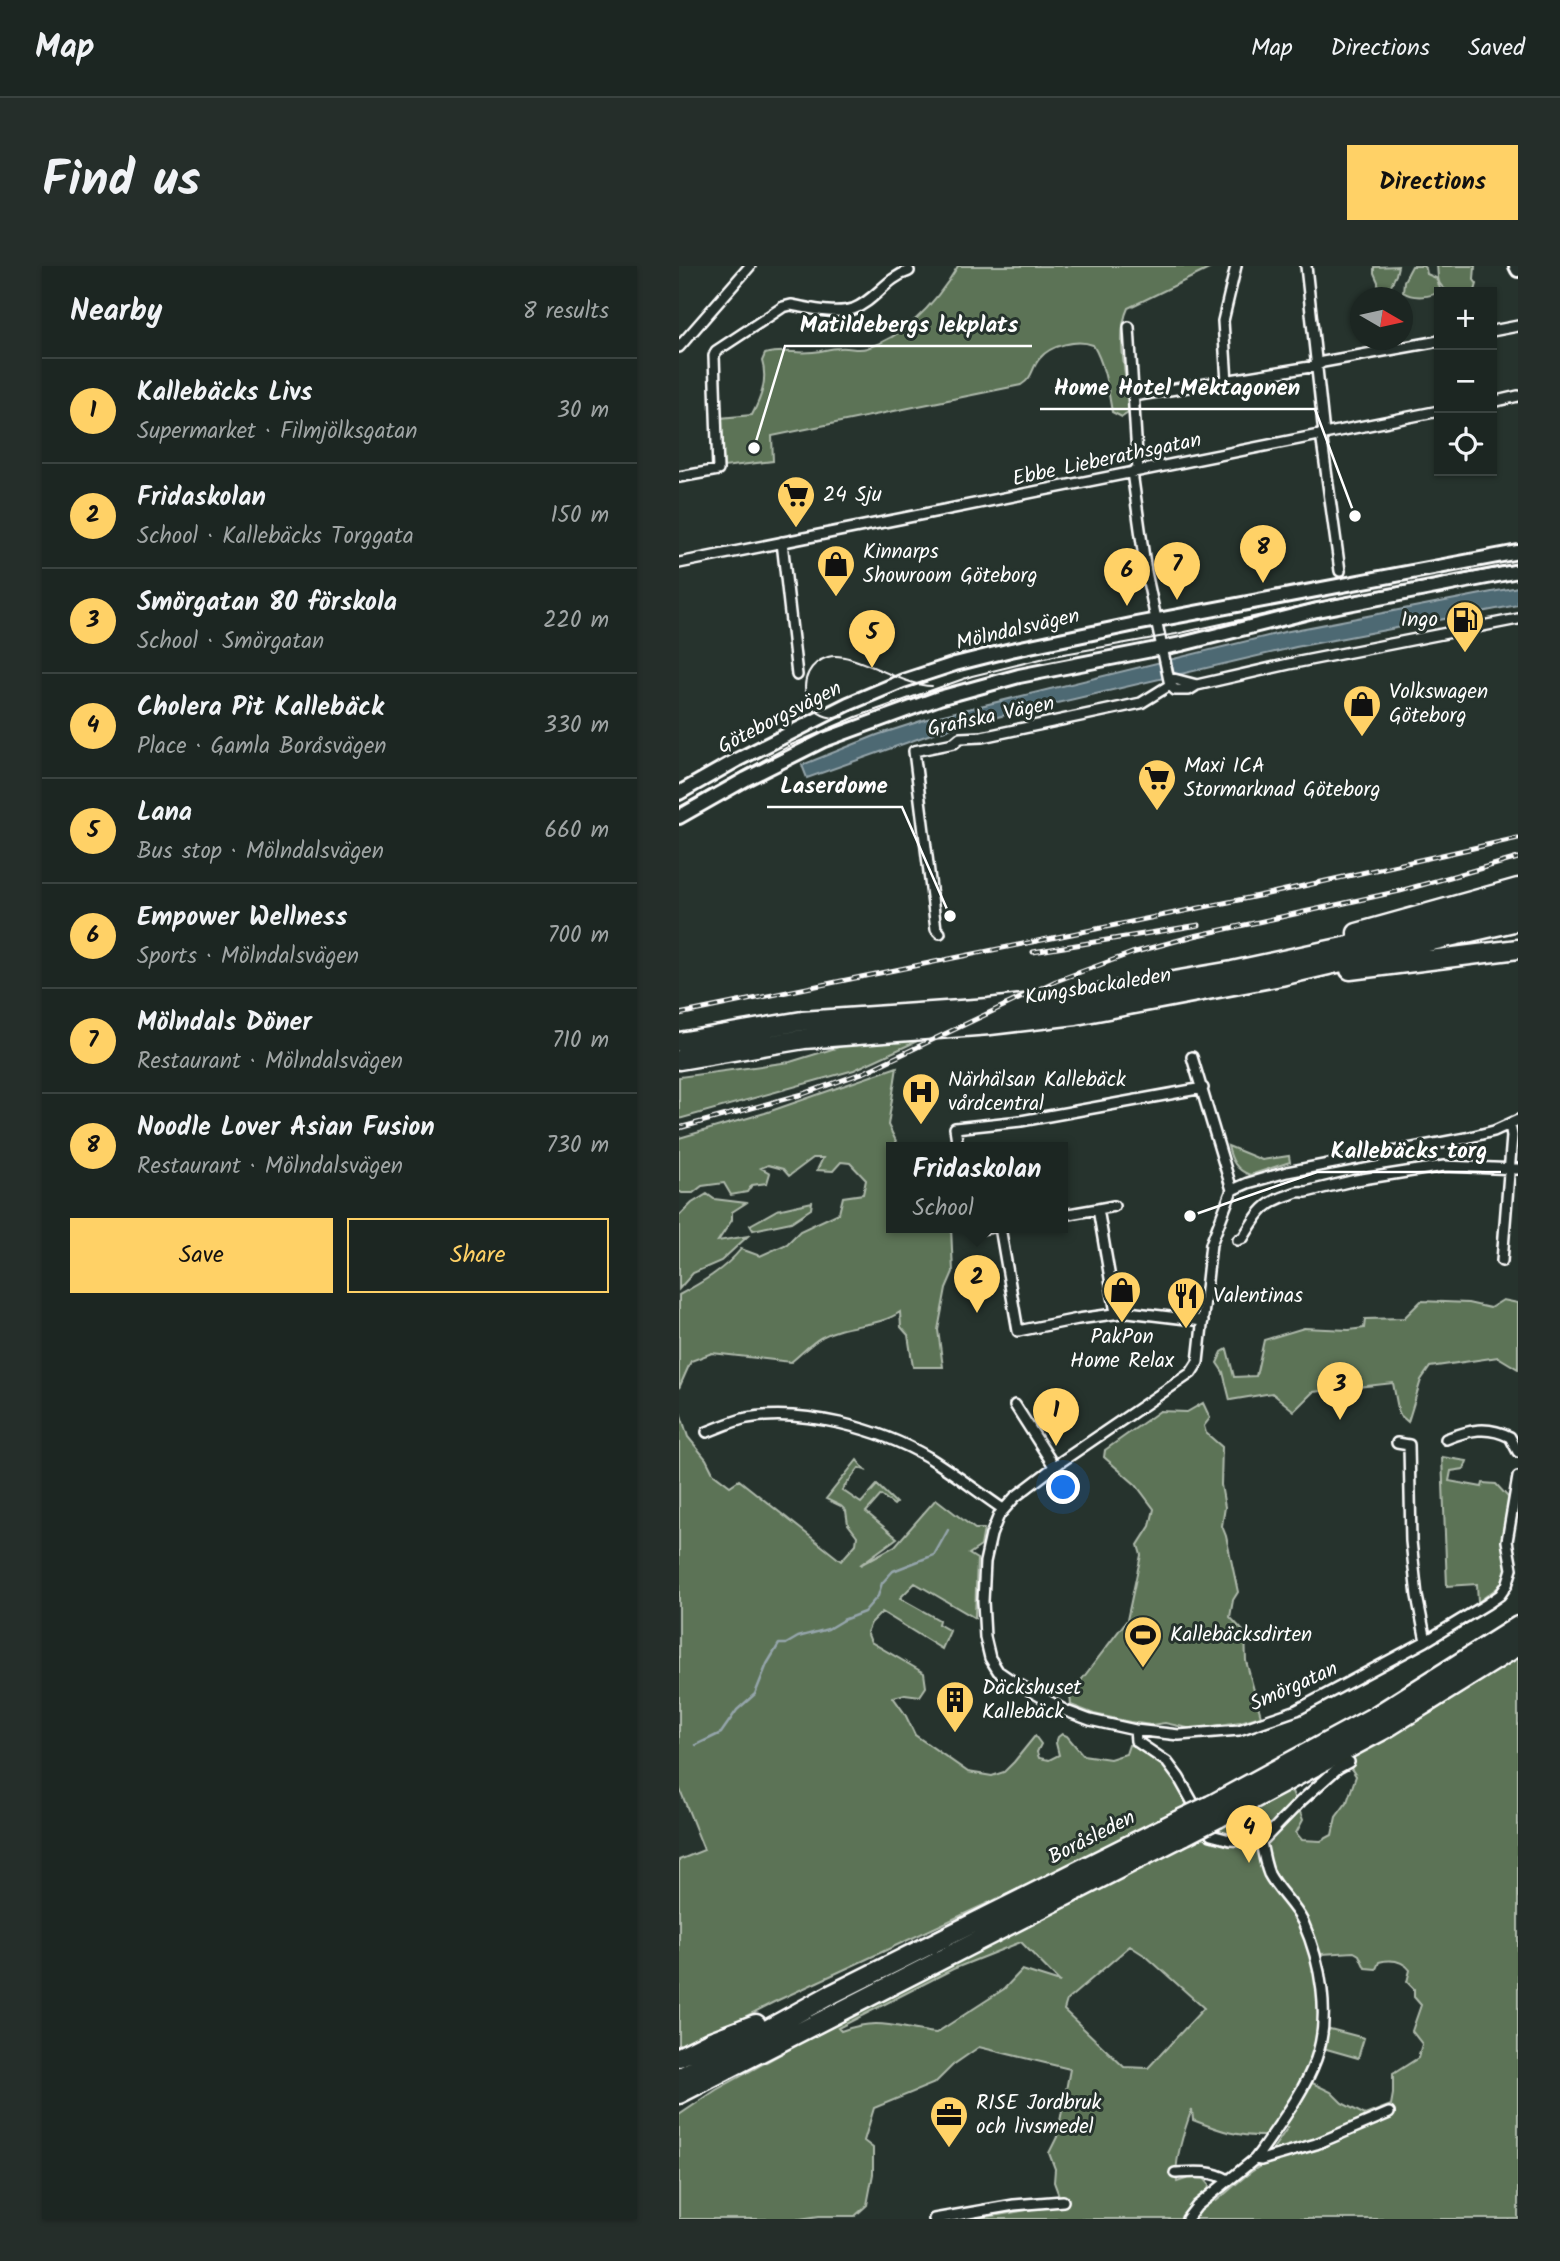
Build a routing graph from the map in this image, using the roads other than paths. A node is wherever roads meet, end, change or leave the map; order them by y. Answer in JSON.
{"nodes":[{"id":1,"x":750,"y":266,"type":"edge"},
{"id":2,"x":1236,"y":266,"type":"edge"},
{"id":3,"x":1306,"y":266,"type":"edge"},
{"id":4,"x":909,"y":271,"type":"dead end"},
{"id":5,"x":1518,"y":326,"type":"edge"},
{"id":6,"x":1129,"y":327,"type":"dead end"},
{"id":7,"x":1497,"y":330,"type":"edge"},
{"id":8,"x":1434,"y":342,"type":"edge"},
{"id":9,"x":679,"y":347,"type":"edge"},
{"id":10,"x":1316,"y":366,"type":"junction"},
{"id":11,"x":1227,"y":382,"type":"junction"},
{"id":12,"x":1518,"y":396,"type":"edge"},
{"id":13,"x":1133,"y":397,"type":"junction"},
{"id":14,"x":1497,"y":401,"type":"edge"},
{"id":15,"x":1434,"y":412,"type":"edge"},
{"id":16,"x":1322,"y":434,"type":"junction"},
{"id":17,"x":1135,"y":471,"type":"junction"},
{"id":18,"x":679,"y":477,"type":"edge"},
{"id":19,"x":782,"y":542,"type":"junction"},
{"id":20,"x":1518,"y":552,"type":"edge"},
{"id":21,"x":679,"y":563,"type":"edge"},
{"id":22,"x":1341,"y":571,"type":"dead end"},
{"id":23,"x":1518,"y":571,"type":"edge"},
{"id":24,"x":1518,"y":619,"type":"edge"},
{"id":25,"x":1157,"y":620,"type":"junction"},
{"id":26,"x":1163,"y":654,"type":"junction"},
{"id":27,"x":797,"y":675,"type":"dead end"},
{"id":28,"x":1170,"y":682,"type":"junction"},
{"id":29,"x":861,"y":698,"type":"joint"},
{"id":30,"x":679,"y":793,"type":"edge"},
{"id":31,"x":679,"y":817,"type":"edge"},
{"id":32,"x":1518,"y":887,"type":"edge"},
{"id":33,"x":1518,"y":906,"type":"edge"},
{"id":34,"x":1518,"y":921,"type":"edge"},
{"id":35,"x":940,"y":933,"type":"dead end"},
{"id":36,"x":1518,"y":949,"type":"edge"},
{"id":37,"x":1263,"y":963,"type":"junction"},
{"id":38,"x":1281,"y":976,"type":"junction"},
{"id":39,"x":679,"y":1042,"type":"edge"},
{"id":40,"x":1192,"y":1057,"type":"dead end"},
{"id":41,"x":679,"y":1060,"type":"edge"},
{"id":42,"x":1203,"y":1088,"type":"junction"},
{"id":43,"x":1514,"y":1122,"type":"edge"},
{"id":44,"x":957,"y":1142,"type":"edge"},
{"id":45,"x":1514,"y":1169,"type":"edge"},
{"id":46,"x":1232,"y":1190,"type":"junction"},
{"id":47,"x":1114,"y":1206,"type":"dead end"},
{"id":48,"x":1098,"y":1209,"type":"junction"},
{"id":49,"x":1068,"y":1214,"type":"edge"},
{"id":50,"x":1001,"y":1233,"type":"edge"},
{"id":51,"x":1238,"y":1240,"type":"dead end"},
{"id":52,"x":1501,"y":1261,"type":"dead end"},
{"id":53,"x":1116,"y":1313,"type":"junction"},
{"id":54,"x":1203,"y":1321,"type":"junction"},
{"id":55,"x":1015,"y":1405,"type":"dead end"},
{"id":56,"x":707,"y":1432,"type":"dead end"},
{"id":57,"x":1446,"y":1439,"type":"dead end"},
{"id":58,"x":1397,"y":1443,"type":"dead end"},
{"id":59,"x":1518,"y":1452,"type":"edge"},
{"id":60,"x":1055,"y":1466,"type":"junction"},
{"id":61,"x":1518,"y":1477,"type":"edge"},
{"id":62,"x":1003,"y":1509,"type":"junction"},
{"id":63,"x":1518,"y":1626,"type":"edge"},
{"id":64,"x":1426,"y":1641,"type":"junction"},
{"id":65,"x":1518,"y":1646,"type":"edge"},
{"id":66,"x":1135,"y":1730,"type":"junction"},
{"id":67,"x":1349,"y":1762,"type":"dead end"},
{"id":68,"x":1215,"y":1812,"type":"junction"},
{"id":69,"x":1181,"y":1828,"type":"junction"},
{"id":70,"x":1261,"y":1842,"type":"junction"},
{"id":71,"x":830,"y":1995,"type":"junction"},
{"id":72,"x":762,"y":2050,"type":"junction"},
{"id":73,"x":679,"y":2057,"type":"edge"},
{"id":74,"x":679,"y":2078,"type":"edge"},
{"id":75,"x":679,"y":2094,"type":"edge"},
{"id":76,"x":679,"y":2108,"type":"edge"},
{"id":77,"x":1389,"y":2113,"type":"dead end"},
{"id":78,"x":1255,"y":2159,"type":"junction"},
{"id":79,"x":1175,"y":2173,"type":"dead end"},
{"id":80,"x":1228,"y":2180,"type":"junction"},
{"id":81,"x":1063,"y":2201,"type":"dead end"},
{"id":82,"x":935,"y":2219,"type":"edge"},
{"id":83,"x":1187,"y":2219,"type":"edge"}],
"edges":[{"from":1,"to":9,"type":"street"},
{"from":2,"to":11,"type":"street"},
{"from":3,"to":10,"type":"street"},
{"from":4,"to":18,"type":"street"},
{"from":5,"to":7,"type":"street"},
{"from":6,"to":13,"type":"street"},
{"from":8,"to":10,"type":"street"},
{"from":10,"to":11,"type":"street"},
{"from":10,"to":16,"type":"street"},
{"from":11,"to":13,"type":"street"},
{"from":12,"to":14,"type":"street"},
{"from":13,"to":17,"type":"street"},
{"from":15,"to":16,"type":"street","name":"Ebbe Lieberathsgatan"},
{"from":16,"to":17,"type":"street","name":"Ebbe Lieberathsgatan"},
{"from":16,"to":22,"type":"street"},
{"from":17,"to":19,"type":"street","name":"Ebbe Lieberathsgatan"},
{"from":17,"to":25,"type":"street"},
{"from":19,"to":21,"type":"street","name":"Ebbe Lieberathsgatan"},
{"from":19,"to":27,"type":"street"},
{"from":20,"to":25,"type":"main road","name":"Mölndalsvägen"},
{"from":23,"to":26,"type":"main road"},
{"from":24,"to":28,"type":"street"},
{"from":25,"to":26,"type":"street"},
{"from":25,"to":29,"type":"main road","name":"Mölndalsvägen"},
{"from":26,"to":28,"type":"street"},
{"from":26,"to":31,"type":"main road","name":"Göteborgsvägen"},
{"from":28,"to":35,"type":"street","name":"Grafiska Vägen"},
{"from":29,"to":30,"type":"main road","name":"Göteborgsvägen"},
{"from":32,"to":37,"type":"highway"},
{"from":33,"to":37,"type":"highway","name":"Kungsbackaleden"},
{"from":34,"to":38,"type":"highway","name":"Kungsbackaleden"},
{"from":36,"to":38,"type":"highway"},
{"from":37,"to":39,"type":"highway","name":"Kungsbackaleden"},
{"from":38,"to":41,"type":"highway","name":"Kungsbackaleden"},
{"from":40,"to":42,"type":"street"},
{"from":42,"to":44,"type":"street"},
{"from":42,"to":46,"type":"street"},
{"from":43,"to":45,"type":"street"},
{"from":43,"to":46,"type":"street"},
{"from":45,"to":51,"type":"street"},
{"from":45,"to":52,"type":"street"},
{"from":46,"to":54,"type":"street","name":"Smörgatan"},
{"from":47,"to":48,"type":"street"},
{"from":48,"to":49,"type":"street"},
{"from":48,"to":53,"type":"street"},
{"from":50,"to":53,"type":"street"},
{"from":53,"to":54,"type":"street"},
{"from":54,"to":60,"type":"street","name":"Smörgatan"},
{"from":55,"to":60,"type":"street"},
{"from":56,"to":62,"type":"street"},
{"from":57,"to":59,"type":"street"},
{"from":58,"to":64,"type":"street"},
{"from":60,"to":62,"type":"street","name":"Smörgatan"},
{"from":61,"to":64,"type":"street","name":"Smörgatan"},
{"from":62,"to":66,"type":"street","name":"Smörgatan"},
{"from":63,"to":68,"type":"highway","name":"Boråsleden"},
{"from":64,"to":66,"type":"street","name":"Smörgatan"},
{"from":65,"to":68,"type":"highway","name":"Boråsleden"},
{"from":66,"to":70,"type":"street"},
{"from":67,"to":70,"type":"street"},
{"from":68,"to":69,"type":"highway","name":"Boråsleden","bridge":true},
{"from":69,"to":71,"type":"highway","name":"Boråsleden"},
{"from":69,"to":72,"type":"highway","name":"Boråsleden"},
{"from":70,"to":78,"type":"street"},
{"from":71,"to":73,"type":"highway"},
{"from":71,"to":74,"type":"highway","name":"Boråsleden"},
{"from":72,"to":75,"type":"highway","name":"Boråsleden"},
{"from":72,"to":76,"type":"highway"},
{"from":77,"to":78,"type":"street"},
{"from":78,"to":80,"type":"street"},
{"from":79,"to":80,"type":"street"},
{"from":80,"to":83,"type":"street"},
{"from":81,"to":82,"type":"street"}]}
